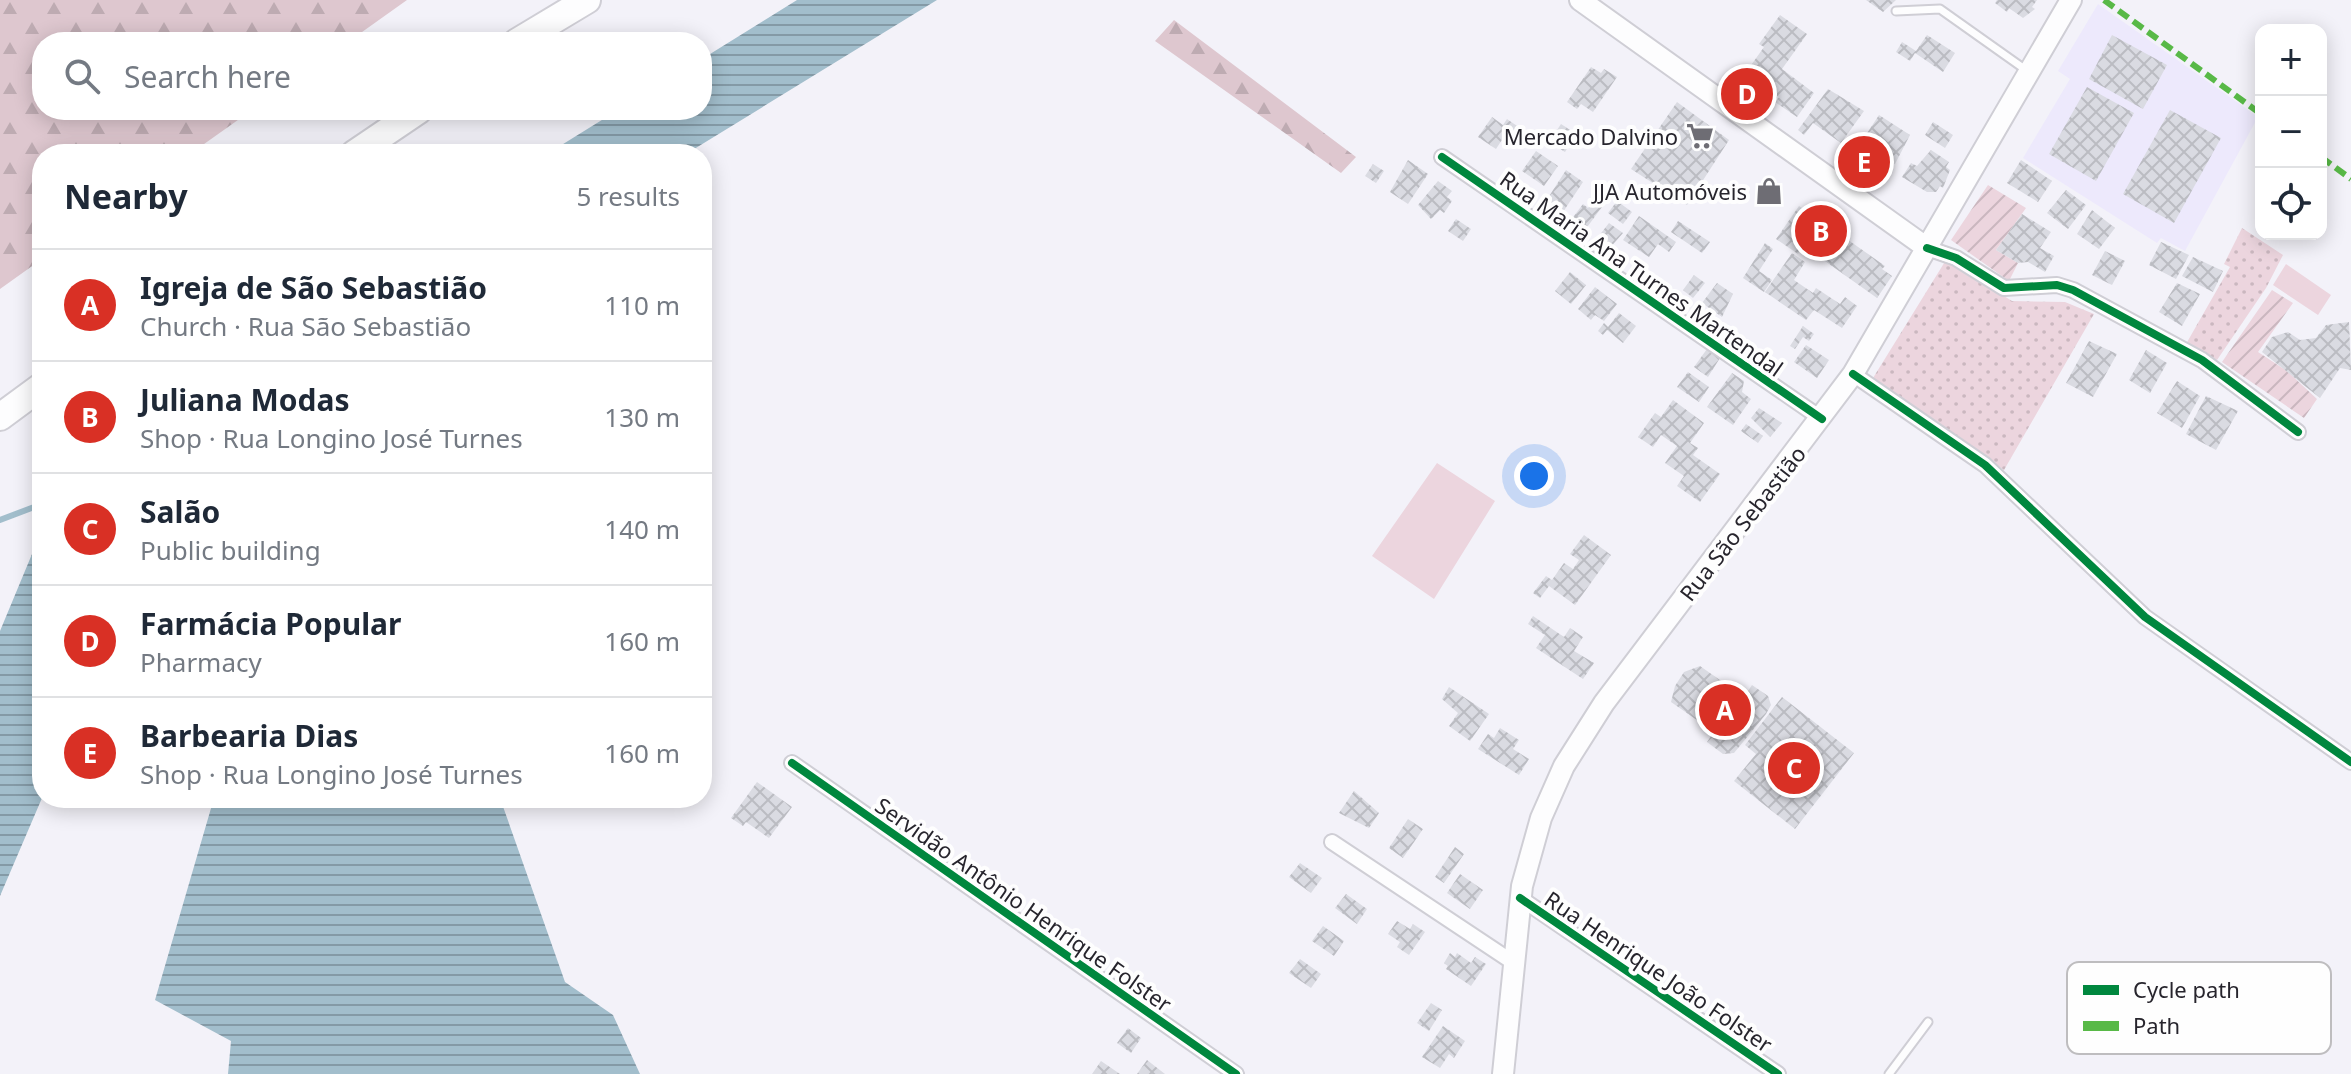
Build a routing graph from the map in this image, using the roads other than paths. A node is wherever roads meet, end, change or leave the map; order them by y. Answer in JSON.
{"nodes":[{"id":1,"x":587,"y":0,"type":"edge"},
{"id":2,"x":1580,"y":0,"type":"edge"},
{"id":3,"x":2071,"y":0,"type":"edge"},
{"id":4,"x":1896,"y":11,"type":"dead end"},
{"id":5,"x":534,"y":32,"type":"edge"},
{"id":6,"x":2029,"y":72,"type":"junction"},
{"id":7,"x":404,"y":120,"type":"edge"},
{"id":8,"x":369,"y":144,"type":"edge"},
{"id":9,"x":1442,"y":157,"type":"dead end"},
{"id":10,"x":1927,"y":248,"type":"junction"},
{"id":11,"x":1853,"y":374,"type":"junction"},
{"id":12,"x":32,"y":393,"type":"edge"},
{"id":13,"x":0,"y":417,"type":"edge"},
{"id":14,"x":1822,"y":419,"type":"junction"},
{"id":15,"x":2298,"y":432,"type":"dead end"},
{"id":16,"x":2351,"y":762,"type":"edge"},
{"id":17,"x":792,"y":763,"type":"dead end"},
{"id":18,"x":1332,"y":842,"type":"dead end"},
{"id":19,"x":1520,"y":898,"type":"junction"},
{"id":20,"x":1514,"y":963,"type":"junction"},
{"id":21,"x":1928,"y":1022,"type":"dead end"},
{"id":22,"x":1236,"y":1074,"type":"edge"},
{"id":23,"x":1503,"y":1074,"type":"edge"},
{"id":24,"x":1778,"y":1074,"type":"edge"},
{"id":25,"x":1889,"y":1074,"type":"edge"}],
"edges":[{"from":1,"to":5,"type":"highway"},
{"from":2,"to":10,"type":"main road"},
{"from":3,"to":6,"type":"main road","name":"Rua São Sebastião"},
{"from":4,"to":6,"type":"lane"},
{"from":6,"to":10,"type":"main road","name":"Rua São Sebastião"},
{"from":7,"to":8,"type":"highway"},
{"from":9,"to":14,"type":"street","name":"Rua Maria Ana Turnes Martendal"},
{"from":10,"to":11,"type":"main road","name":"Rua São Sebastião"},
{"from":10,"to":15,"type":"street"},
{"from":11,"to":14,"type":"main road","name":"Rua São Sebastião"},
{"from":11,"to":16,"type":"street"},
{"from":12,"to":13,"type":"highway"},
{"from":14,"to":19,"type":"main road","name":"Rua São Sebastião"},
{"from":17,"to":22,"type":"street","name":"Servidão Antônio Henrique Folster"},
{"from":18,"to":20,"type":"street"},
{"from":19,"to":20,"type":"main road","name":"Rua São Sebastião"},
{"from":19,"to":24,"type":"street","name":"Rua Henrique João Folster"},
{"from":20,"to":23,"type":"main road","name":"Rua São Sebastião"},
{"from":21,"to":25,"type":"lane"}]}
